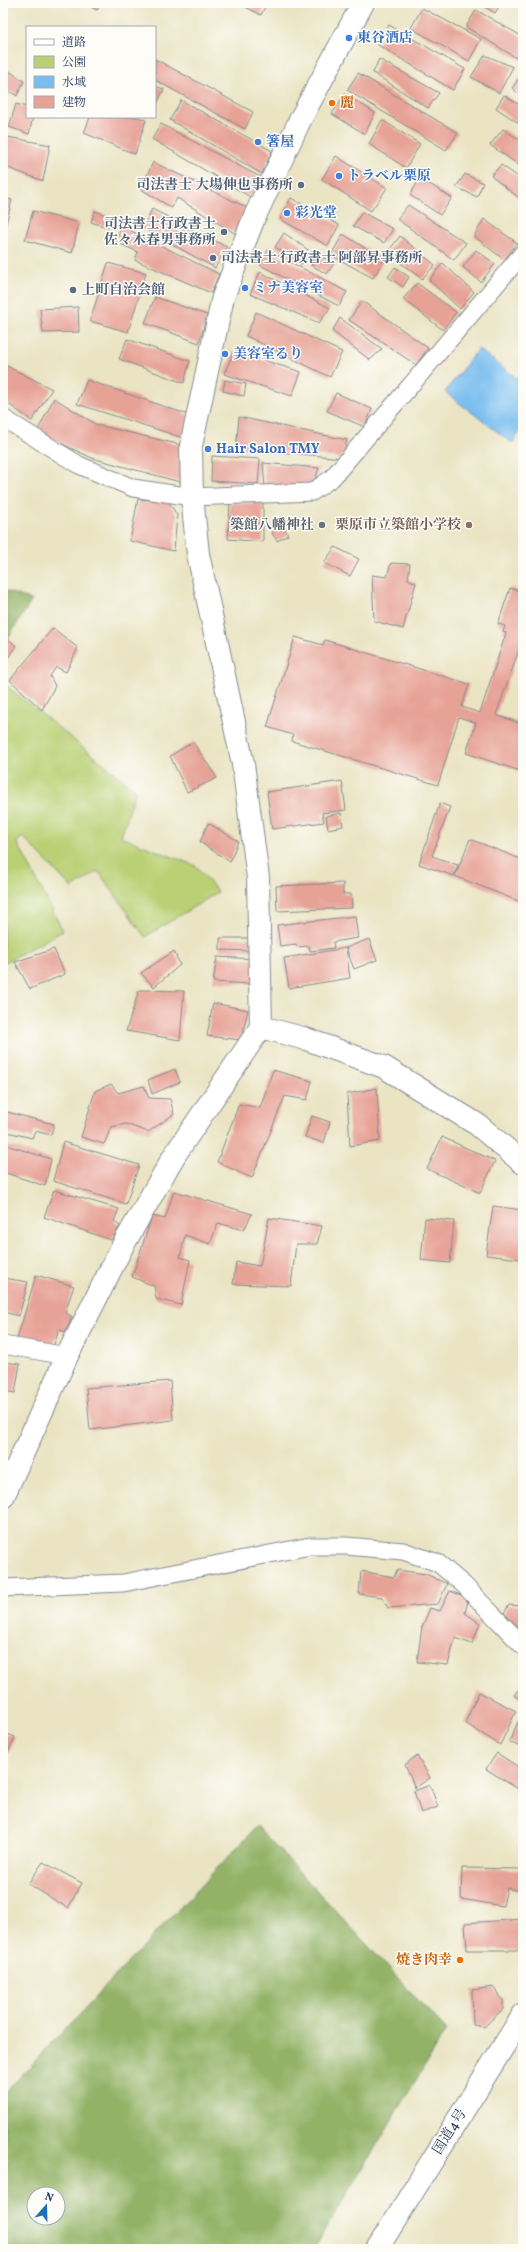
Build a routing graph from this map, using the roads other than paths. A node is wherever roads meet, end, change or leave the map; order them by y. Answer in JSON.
{"nodes":[{"id":1,"x":362,"y":3,"type":"edge"},
{"id":2,"x":523,"y":252,"type":"edge"},
{"id":3,"x":3,"y":418,"type":"edge"},
{"id":4,"x":192,"y":497,"type":"junction"},
{"id":5,"x":261,"y":1027,"type":"junction"},
{"id":6,"x":523,"y":1163,"type":"edge"},
{"id":7,"x":3,"y":1345,"type":"edge"},
{"id":8,"x":68,"y":1356,"type":"junction"},
{"id":9,"x":3,"y":1497,"type":"edge"},
{"id":10,"x":3,"y":1588,"type":"edge"},
{"id":11,"x":523,"y":1646,"type":"edge"},
{"id":12,"x":523,"y":2015,"type":"edge"},
{"id":13,"x":378,"y":2249,"type":"edge"}],
"edges":[{"from":1,"to":4,"type":"main road"},
{"from":2,"to":4,"type":"street"},
{"from":3,"to":4,"type":"street"},
{"from":4,"to":5,"type":"main road"},
{"from":5,"to":6,"type":"main road"},
{"from":5,"to":8,"type":"main road"},
{"from":7,"to":8,"type":"street"},
{"from":8,"to":9,"type":"main road"},
{"from":10,"to":11,"type":"street"},
{"from":12,"to":13,"type":"main road","name":"国道4号"}]}
